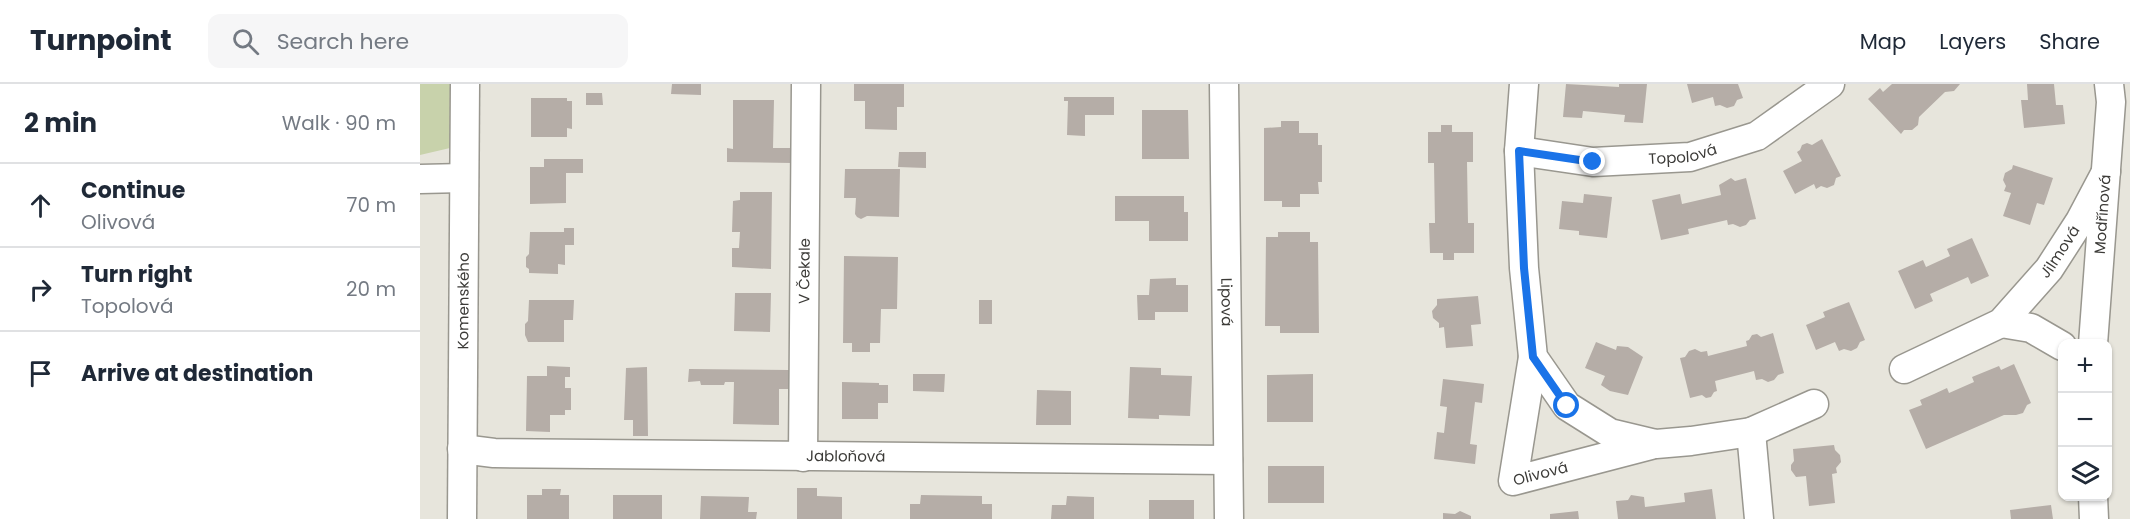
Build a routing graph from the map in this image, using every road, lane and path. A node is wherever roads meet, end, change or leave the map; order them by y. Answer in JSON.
{"nodes":[{"id":1,"x":465,"y":84,"type":"edge"},
{"id":2,"x":806,"y":84,"type":"edge"},
{"id":3,"x":1224,"y":84,"type":"edge"},
{"id":4,"x":1524,"y":84,"type":"edge"},
{"id":5,"x":1830,"y":84,"type":"edge"},
{"id":6,"x":2109,"y":84,"type":"edge"},
{"id":7,"x":1519,"y":151,"type":"junction"},
{"id":8,"x":2106,"y":172,"type":"junction"},
{"id":9,"x":463,"y":178,"type":"junction"},
{"id":10,"x":420,"y":179,"type":"edge"},
{"id":11,"x":2001,"y":323,"type":"junction"},
{"id":12,"x":2093,"y":339,"type":"edge"},
{"id":13,"x":2058,"y":344,"type":"edge"},
{"id":14,"x":1533,"y":357,"type":"junction"},
{"id":15,"x":1904,"y":369,"type":"dead end"},
{"id":16,"x":1814,"y":404,"type":"dead end"},
{"id":17,"x":1751,"y":432,"type":"junction"},
{"id":18,"x":1656,"y":444,"type":"junction"},
{"id":19,"x":462,"y":449,"type":"junction"},
{"id":20,"x":803,"y":457,"type":"junction"},
{"id":21,"x":1228,"y":460,"type":"junction"},
{"id":22,"x":2093,"y":501,"type":"edge"},
{"id":23,"x":462,"y":519,"type":"edge"},
{"id":24,"x":1229,"y":519,"type":"edge"},
{"id":25,"x":1759,"y":519,"type":"edge"},
{"id":26,"x":2094,"y":519,"type":"edge"}],
"edges":[{"from":1,"to":9,"type":"street","name":"Komenského"},
{"from":2,"to":20,"type":"street","name":"V Čekale"},
{"from":3,"to":21,"type":"street","name":"Lipová"},
{"from":4,"to":7,"type":"street","name":"Olivová"},
{"from":5,"to":7,"type":"street","name":"Topolová"},
{"from":6,"to":8,"type":"street","name":"Modřínová"},
{"from":7,"to":14,"type":"street","name":"Olivová"},
{"from":8,"to":11,"type":"street","name":"Jilmová"},
{"from":8,"to":12,"type":"street","name":"Modřínová"},
{"from":9,"to":10,"type":"street"},
{"from":9,"to":19,"type":"street","name":"Komenského"},
{"from":11,"to":13,"type":"street"},
{"from":11,"to":15,"type":"street","name":"Jilmová"},
{"from":14,"to":18,"type":"street","name":"Olivová"},
{"from":14,"to":18,"type":"street","name":"Olivová"},
{"from":16,"to":17,"type":"street","name":"Olivová"},
{"from":17,"to":18,"type":"street","name":"Olivová"},
{"from":17,"to":25,"type":"street"},
{"from":19,"to":20,"type":"street","name":"Jabloňová"},
{"from":19,"to":23,"type":"street","name":"Komenského"},
{"from":20,"to":21,"type":"street","name":"Jabloňová"},
{"from":21,"to":24,"type":"street","name":"Lipová"},
{"from":22,"to":26,"type":"street"}]}
